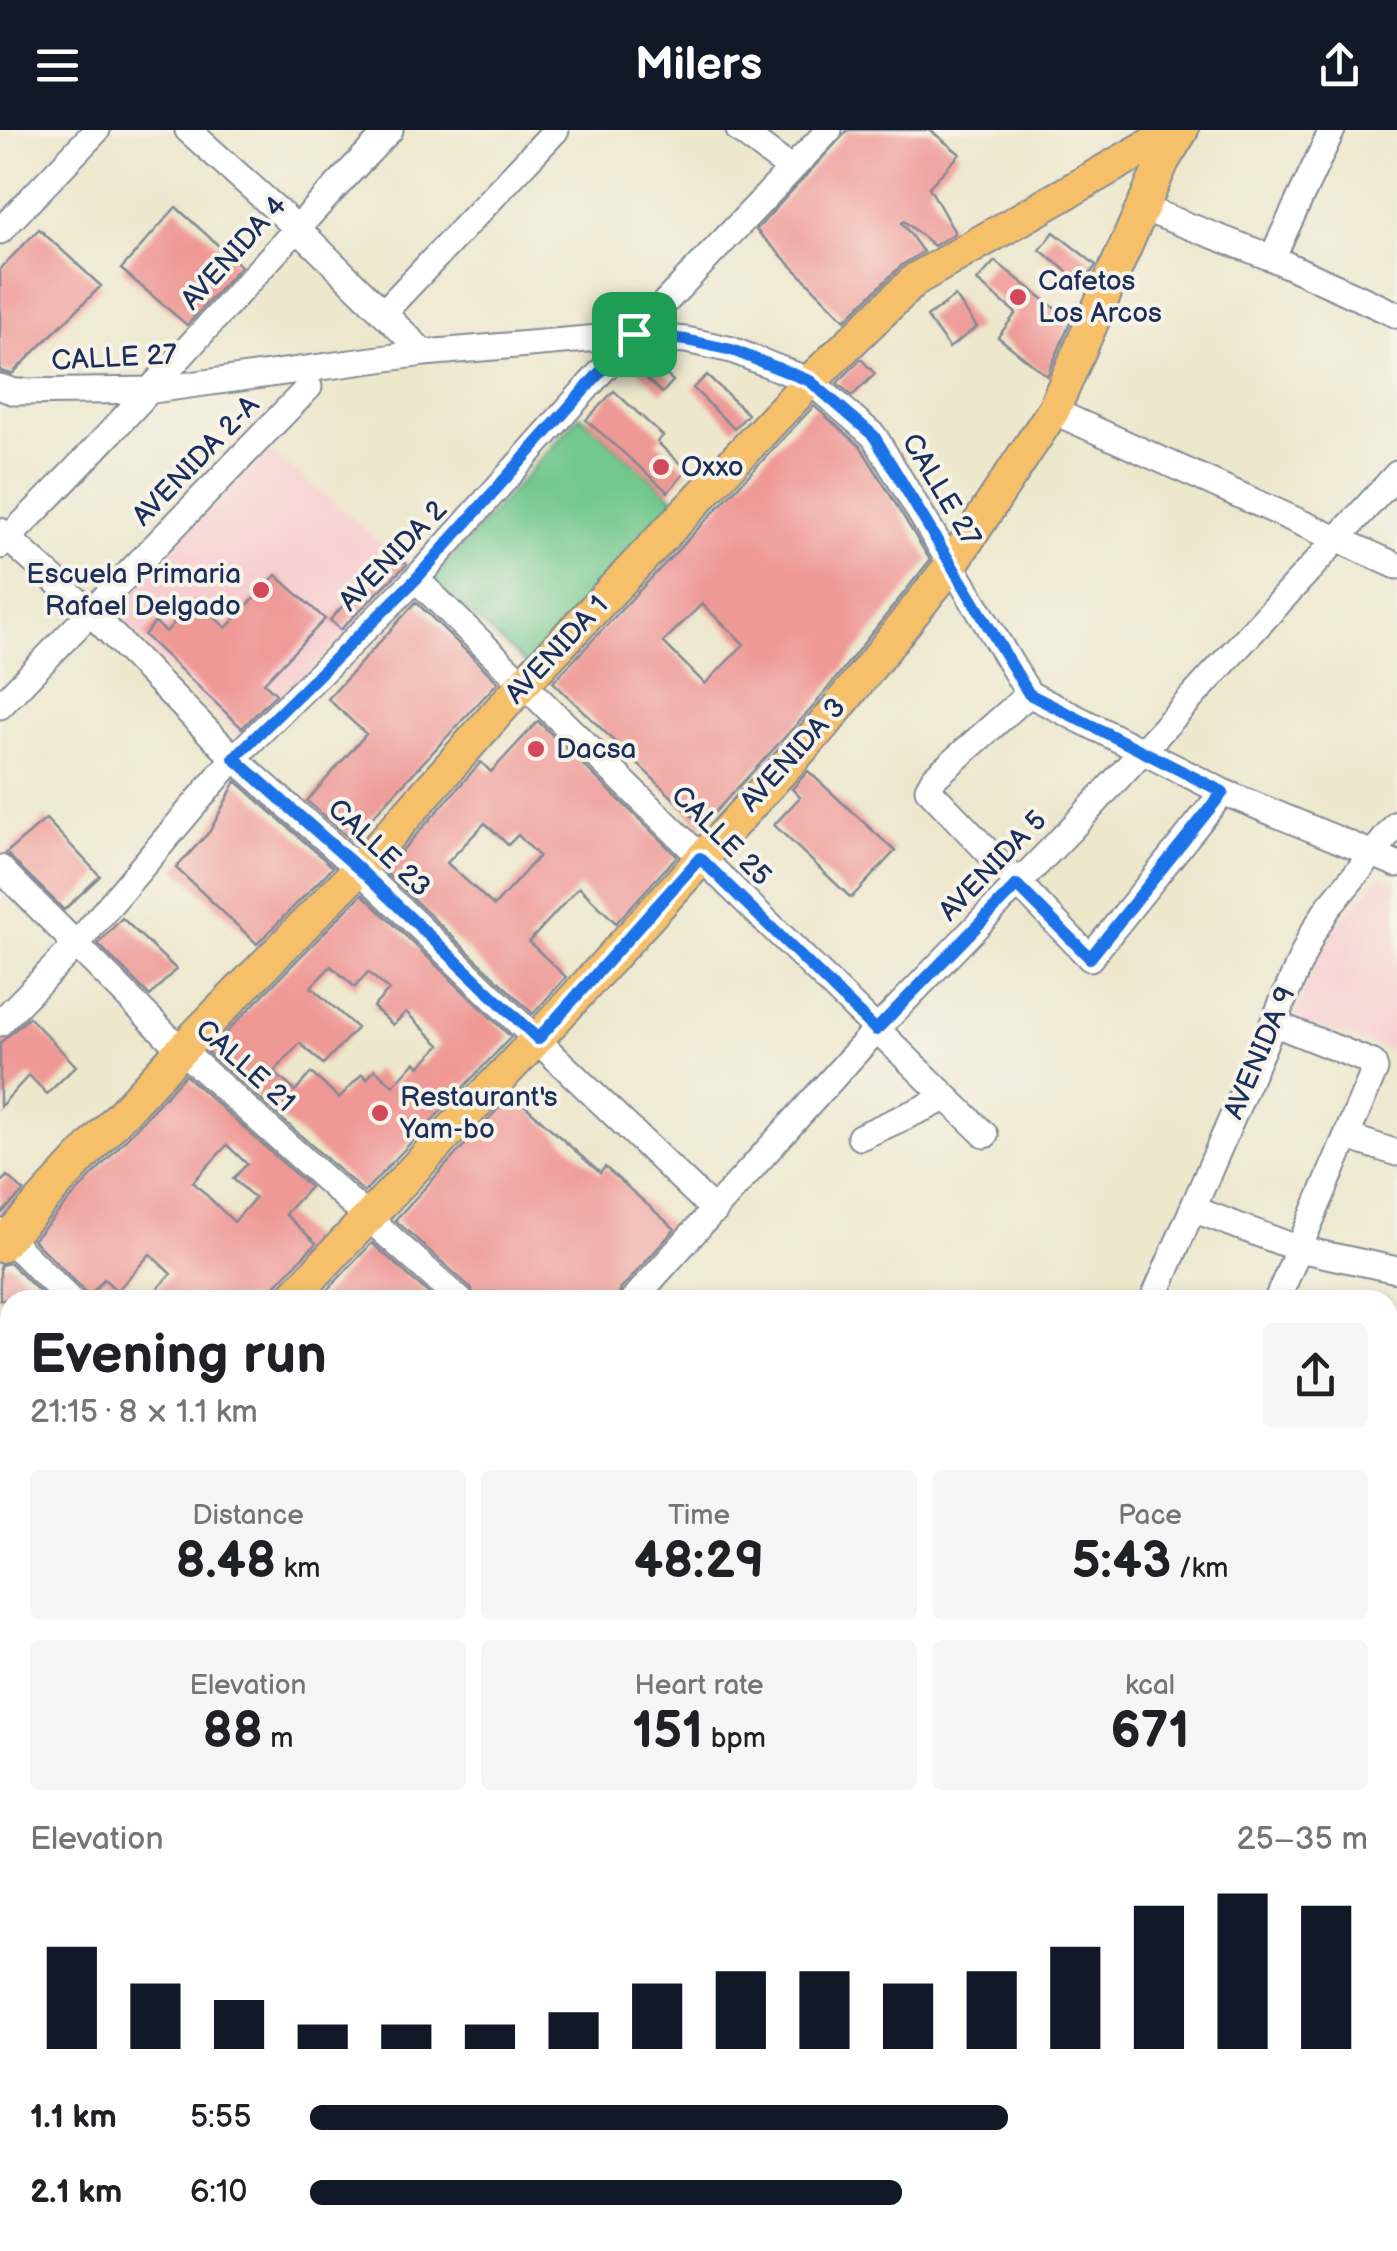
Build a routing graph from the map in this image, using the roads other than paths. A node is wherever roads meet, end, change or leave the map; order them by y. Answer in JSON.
{"nodes":[{"id":1,"x":96,"y":130,"type":"edge"},
{"id":2,"x":188,"y":130,"type":"edge"},
{"id":3,"x":390,"y":130,"type":"edge"},
{"id":4,"x":556,"y":130,"type":"edge"},
{"id":5,"x":739,"y":130,"type":"edge"},
{"id":6,"x":828,"y":130,"type":"edge"},
{"id":7,"x":1179,"y":130,"type":"edge"},
{"id":8,"x":1332,"y":130,"type":"edge"},
{"id":9,"x":791,"y":169,"type":"junction"},
{"id":10,"x":1142,"y":208,"type":"junction"},
{"id":11,"x":296,"y":227,"type":"junction"},
{"id":12,"x":0,"y":232,"type":"edge"},
{"id":13,"x":1272,"y":258,"type":"junction"},
{"id":14,"x":1397,"y":286,"type":"edge"},
{"id":15,"x":384,"y":312,"type":"junction"},
{"id":16,"x":1391,"y":312,"type":"edge"},
{"id":17,"x":634,"y":334,"type":"junction"},
{"id":18,"x":424,"y":353,"type":"junction"},
{"id":19,"x":810,"y":381,"type":"junction"},
{"id":20,"x":0,"y":387,"type":"edge"},
{"id":21,"x":310,"y":387,"type":"dead end"},
{"id":22,"x":153,"y":390,"type":"junction"},
{"id":23,"x":1053,"y":411,"type":"junction"},
{"id":24,"x":1397,"y":474,"type":"edge"},
{"id":25,"x":3,"y":538,"type":"edge"},
{"id":26,"x":1336,"y":538,"type":"junction"},
{"id":27,"x":951,"y":565,"type":"junction"},
{"id":28,"x":1397,"y":566,"type":"edge"},
{"id":29,"x":416,"y":579,"type":"junction"},
{"id":30,"x":90,"y":612,"type":"junction"},
{"id":31,"x":522,"y":685,"type":"junction"},
{"id":32,"x":1029,"y":694,"type":"junction"},
{"id":33,"x":0,"y":706,"type":"edge"},
{"id":34,"x":1140,"y":751,"type":"junction"},
{"id":35,"x":234,"y":758,"type":"junction"},
{"id":36,"x":1223,"y":792,"type":"junction"},
{"id":37,"x":1397,"y":824,"type":"edge"},
{"id":38,"x":1372,"y":853,"type":"junction"},
{"id":39,"x":700,"y":858,"type":"junction"},
{"id":40,"x":1397,"y":864,"type":"edge"},
{"id":41,"x":0,"y":868,"type":"edge"},
{"id":42,"x":358,"y":868,"type":"junction"},
{"id":43,"x":1017,"y":885,"type":"junction"},
{"id":44,"x":75,"y":946,"type":"junction"},
{"id":45,"x":0,"y":1023,"type":"edge"},
{"id":46,"x":1273,"y":1023,"type":"junction"},
{"id":47,"x":876,"y":1030,"type":"junction"},
{"id":48,"x":538,"y":1039,"type":"junction"},
{"id":49,"x":182,"y":1050,"type":"junction"},
{"id":50,"x":946,"y":1098,"type":"junction"},
{"id":51,"x":985,"y":1135,"type":"dead end"},
{"id":52,"x":860,"y":1137,"type":"dead end"},
{"id":53,"x":1348,"y":1137,"type":"junction"},
{"id":54,"x":1397,"y":1152,"type":"edge"},
{"id":55,"x":1193,"y":1209,"type":"junction"},
{"id":56,"x":715,"y":1212,"type":"junction"},
{"id":57,"x":371,"y":1218,"type":"junction"},
{"id":58,"x":2,"y":1239,"type":"edge"},
{"id":59,"x":1299,"y":1249,"type":"junction"},
{"id":60,"x":1397,"y":1270,"type":"edge"},
{"id":61,"x":60,"y":1290,"type":"edge"},
{"id":62,"x":300,"y":1290,"type":"edge"},
{"id":63,"x":449,"y":1290,"type":"edge"},
{"id":64,"x":641,"y":1290,"type":"edge"},
{"id":65,"x":1157,"y":1290,"type":"edge"},
{"id":66,"x":1281,"y":1290,"type":"edge"}],
"edges":[{"from":1,"to":12,"type":"street"},
{"from":2,"to":11,"type":"street"},
{"from":3,"to":11,"type":"street","name":"AVENIDA 4"},
{"from":4,"to":15,"type":"street"},
{"from":5,"to":9,"type":"street"},
{"from":6,"to":9,"type":"street","name":"AVENIDA 2"},
{"from":7,"to":10,"type":"main road","name":"AVENIDA 3"},
{"from":7,"to":19,"type":"main road","name":"AVENIDA 1"},
{"from":8,"to":13,"type":"street"},
{"from":9,"to":17,"type":"street","name":"AVENIDA 2"},
{"from":10,"to":13,"type":"street"},
{"from":10,"to":23,"type":"main road","name":"AVENIDA 3"},
{"from":11,"to":15,"type":"street"},
{"from":11,"to":22,"type":"street","name":"AVENIDA 4"},
{"from":13,"to":16,"type":"street"},
{"from":14,"to":16,"type":"street"},
{"from":15,"to":18,"type":"street"},
{"from":17,"to":18,"type":"street","name":"CALLE 27"},
{"from":17,"to":19,"type":"street","name":"CALLE 27"},
{"from":17,"to":29,"type":"street","name":"AVENIDA 2"},
{"from":18,"to":22,"type":"street","name":"CALLE 27"},
{"from":19,"to":27,"type":"street","name":"CALLE 27"},
{"from":19,"to":31,"type":"main road","name":"AVENIDA 1"},
{"from":20,"to":22,"type":"street","name":"CALLE 27"},
{"from":21,"to":30,"type":"street","name":"AVENIDA 2-A"},
{"from":22,"to":25,"type":"street","name":"AVENIDA 4"},
{"from":23,"to":26,"type":"street"},
{"from":23,"to":27,"type":"main road","name":"AVENIDA 3"},
{"from":24,"to":26,"type":"street","name":"AVENIDA 5"},
{"from":25,"to":30,"type":"street","name":"CALLE 23"},
{"from":26,"to":28,"type":"street"},
{"from":26,"to":34,"type":"street","name":"AVENIDA 5"},
{"from":27,"to":32,"type":"street","name":"CALLE 27"},
{"from":27,"to":39,"type":"main road","name":"AVENIDA 3"},
{"from":29,"to":31,"type":"street","name":"CALLE 25"},
{"from":29,"to":35,"type":"street","name":"AVENIDA 2"},
{"from":30,"to":33,"type":"street","name":"AVENIDA 2-A"},
{"from":30,"to":35,"type":"street","name":"CALLE 23"},
{"from":31,"to":39,"type":"street","name":"CALLE 25"},
{"from":31,"to":42,"type":"main road","name":"AVENIDA 1"},
{"from":32,"to":34,"type":"street"},
{"from":32,"to":43,"type":"street"},
{"from":34,"to":36,"type":"street"},
{"from":34,"to":43,"type":"street","name":"AVENIDA 5"},
{"from":35,"to":42,"type":"street","name":"CALLE 23"},
{"from":35,"to":44,"type":"street","name":"AVENIDA 2"},
{"from":36,"to":38,"type":"street"},
{"from":36,"to":43,"type":"street"},
{"from":37,"to":38,"type":"street","name":"AVENIDA 9"},
{"from":38,"to":40,"type":"street"},
{"from":38,"to":46,"type":"street","name":"AVENIDA 9"},
{"from":39,"to":47,"type":"street","name":"CALLE 25"},
{"from":39,"to":48,"type":"main road","name":"AVENIDA 3"},
{"from":41,"to":44,"type":"street","name":"CALLE 21"},
{"from":42,"to":48,"type":"street","name":"CALLE 23"},
{"from":42,"to":49,"type":"main road","name":"AVENIDA 1"},
{"from":43,"to":47,"type":"street","name":"AVENIDA 5"},
{"from":44,"to":45,"type":"street","name":"AVENIDA 2"},
{"from":44,"to":49,"type":"street","name":"CALLE 21"},
{"from":46,"to":53,"type":"street"},
{"from":46,"to":55,"type":"street","name":"AVENIDA 9"},
{"from":47,"to":50,"type":"street","name":"CALLE 25"},
{"from":47,"to":56,"type":"street","name":"AVENIDA 5"},
{"from":48,"to":56,"type":"street","name":"CALLE 23"},
{"from":48,"to":57,"type":"main road","name":"AVENIDA 3"},
{"from":49,"to":57,"type":"street","name":"CALLE 21"},
{"from":49,"to":58,"type":"main road","name":"AVENIDA 1"},
{"from":50,"to":51,"type":"street","name":"CALLE 25"},
{"from":50,"to":52,"type":"street"},
{"from":53,"to":54,"type":"street"},
{"from":53,"to":59,"type":"street"},
{"from":55,"to":59,"type":"street"},
{"from":55,"to":65,"type":"street","name":"AVENIDA 9"},
{"from":56,"to":64,"type":"street","name":"AVENIDA 5"},
{"from":57,"to":62,"type":"main road","name":"AVENIDA 3"},
{"from":57,"to":63,"type":"street","name":"CALLE 21"},
{"from":58,"to":61,"type":"street"},
{"from":59,"to":60,"type":"street"},
{"from":59,"to":66,"type":"street"}]}
